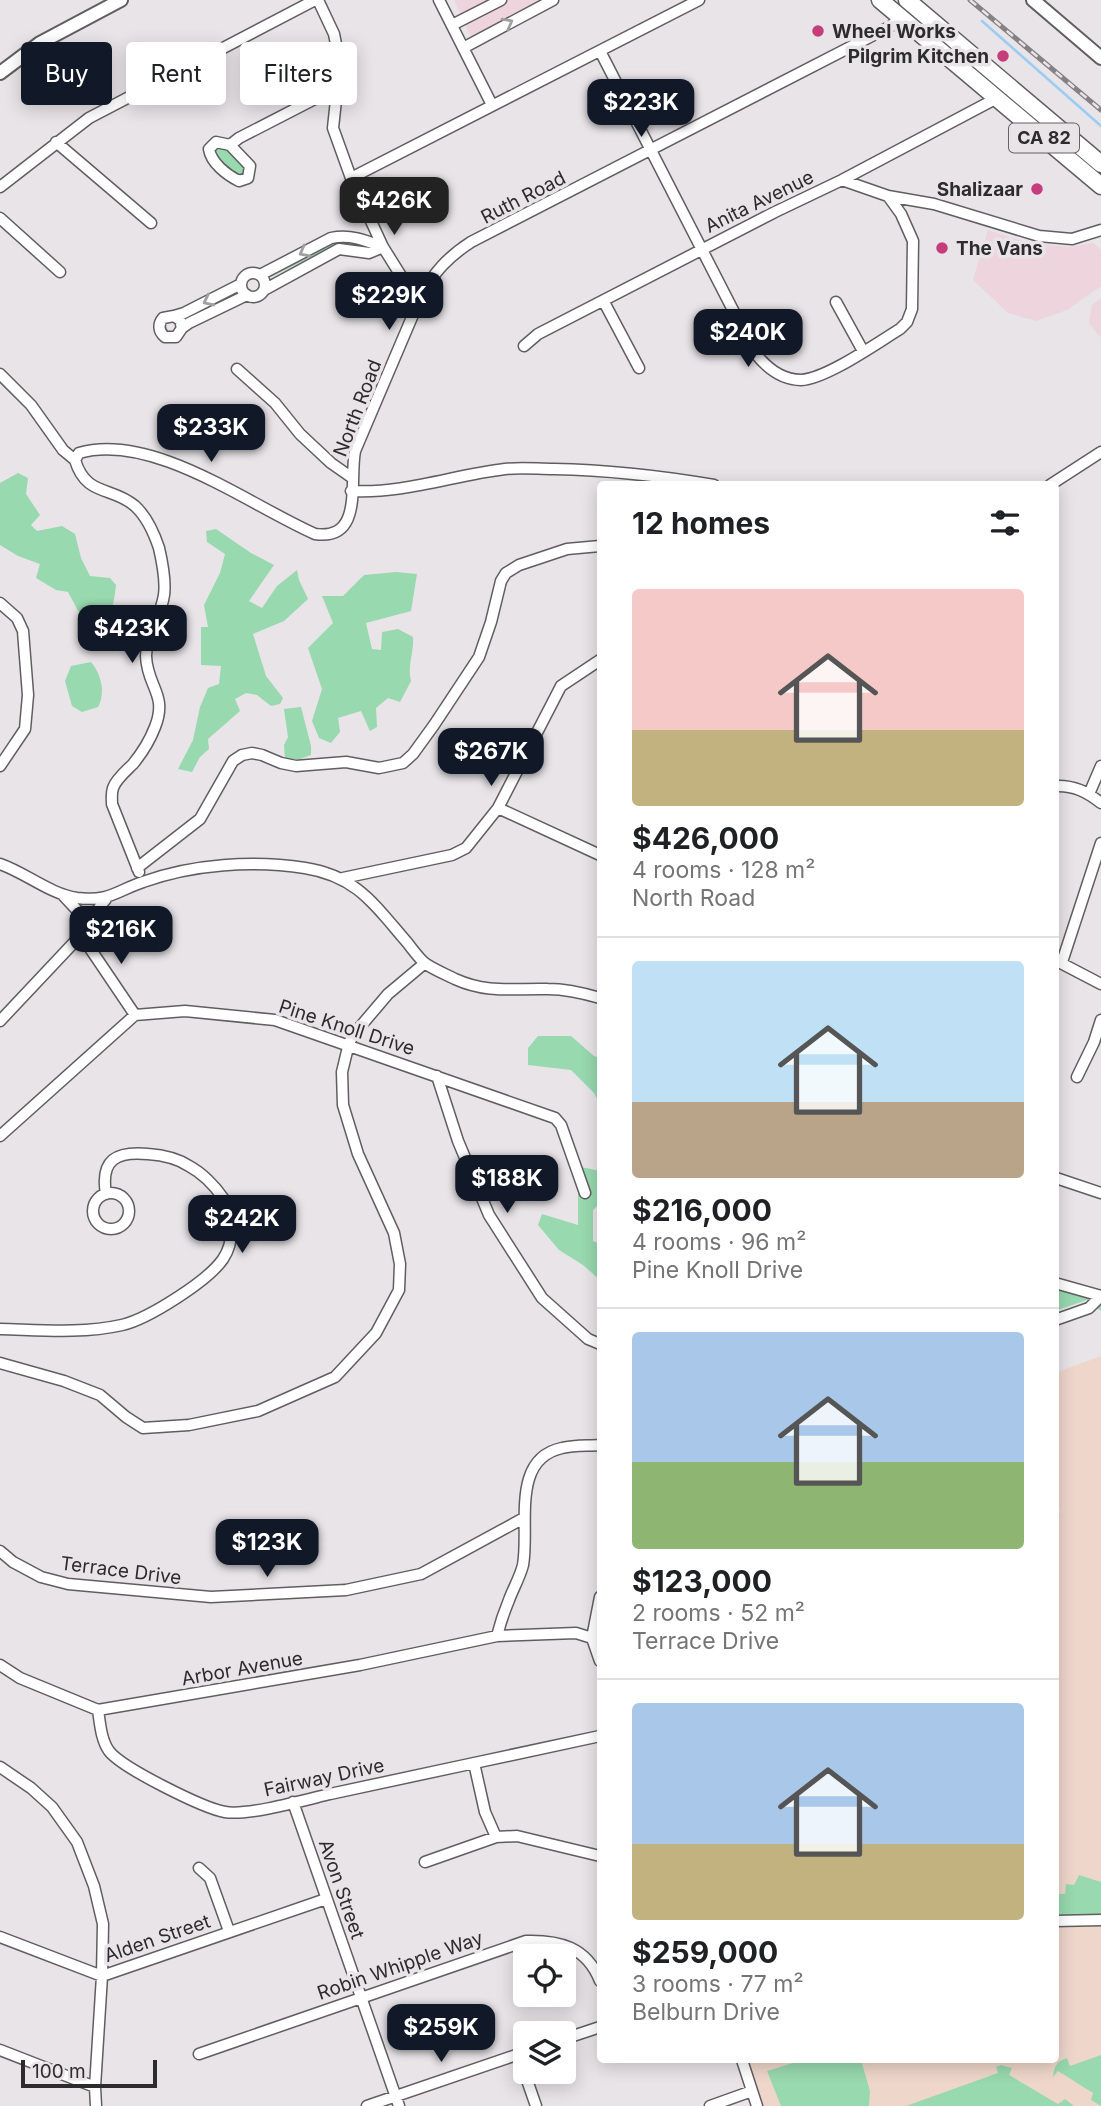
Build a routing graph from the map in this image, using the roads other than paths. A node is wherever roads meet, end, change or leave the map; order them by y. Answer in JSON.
{"nodes":[{"id":1,"x":121,"y":0,"type":"edge"},
{"id":2,"x":316,"y":0,"type":"edge"},
{"id":3,"x":439,"y":0,"type":"edge"},
{"id":4,"x":501,"y":0,"type":"edge"},
{"id":5,"x":553,"y":0,"type":"edge"},
{"id":6,"x":699,"y":0,"type":"edge"},
{"id":7,"x":880,"y":0,"type":"edge"},
{"id":8,"x":1032,"y":0,"type":"edge"},
{"id":9,"x":909,"y":2,"type":"edge"},
{"id":10,"x":901,"y":17,"type":"junction"},
{"id":11,"x":452,"y":25,"type":"junction"},
{"id":12,"x":336,"y":42,"type":"edge"},
{"id":13,"x":463,"y":48,"type":"junction"},
{"id":14,"x":600,"y":51,"type":"junction"},
{"id":15,"x":1101,"y":58,"type":"edge"},
{"id":16,"x":0,"y":73,"type":"edge"},
{"id":17,"x":1009,"y":87,"type":"junction"},
{"id":18,"x":997,"y":99,"type":"junction"},
{"id":19,"x":303,"y":105,"type":"edge"},
{"id":20,"x":335,"y":105,"type":"edge"},
{"id":21,"x":492,"y":105,"type":"junction"},
{"id":22,"x":56,"y":142,"type":"junction"},
{"id":23,"x":230,"y":145,"type":"junction"},
{"id":24,"x":652,"y":151,"type":"junction"},
{"id":25,"x":1101,"y":164,"type":"edge"},
{"id":26,"x":351,"y":178,"type":"junction"},
{"id":27,"x":842,"y":180,"type":"junction"},
{"id":28,"x":1101,"y":186,"type":"edge"},
{"id":29,"x":0,"y":187,"type":"edge"},
{"id":30,"x":888,"y":196,"type":"junction"},
{"id":31,"x":0,"y":218,"type":"edge"},
{"id":32,"x":151,"y":223,"type":"dead end"},
{"id":33,"x":1101,"y":230,"type":"edge"},
{"id":34,"x":383,"y":247,"type":"junction"},
{"id":35,"x":701,"y":250,"type":"junction"},
{"id":36,"x":60,"y":272,"type":"dead end"},
{"id":37,"x":260,"y":275,"type":"junction"},
{"id":38,"x":241,"y":284,"type":"junction"},
{"id":39,"x":264,"y":290,"type":"junction"},
{"id":40,"x":247,"y":295,"type":"junction"},
{"id":41,"x":421,"y":296,"type":"junction"},
{"id":42,"x":604,"y":302,"type":"junction"},
{"id":43,"x":836,"y":302,"type":"dead end"},
{"id":44,"x":174,"y":316,"type":"junction"},
{"id":45,"x":182,"y":328,"type":"junction"},
{"id":46,"x":524,"y":346,"type":"dead end"},
{"id":47,"x":863,"y":351,"type":"junction"},
{"id":48,"x":639,"y":368,"type":"dead end"},
{"id":49,"x":237,"y":369,"type":"dead end"},
{"id":50,"x":0,"y":374,"type":"edge"},
{"id":51,"x":1101,"y":452,"type":"edge"},
{"id":52,"x":75,"y":460,"type":"junction"},
{"id":53,"x":351,"y":477,"type":"junction"},
{"id":54,"x":691,"y":481,"type":"edge"},
{"id":55,"x":1056,"y":481,"type":"edge"},
{"id":56,"x":351,"y":491,"type":"junction"},
{"id":57,"x":597,"y":546,"type":"edge"},
{"id":58,"x":0,"y":603,"type":"edge"},
{"id":59,"x":597,"y":662,"type":"edge"},
{"id":60,"x":0,"y":766,"type":"edge"},
{"id":61,"x":1101,"y":766,"type":"edge"},
{"id":62,"x":1059,"y":786,"type":"edge"},
{"id":63,"x":1089,"y":794,"type":"junction"},
{"id":64,"x":1101,"y":803,"type":"edge"},
{"id":65,"x":498,"y":808,"type":"junction"},
{"id":66,"x":1101,"y":843,"type":"edge"},
{"id":67,"x":597,"y":854,"type":"edge"},
{"id":68,"x":0,"y":864,"type":"edge"},
{"id":69,"x":137,"y":868,"type":"junction"},
{"id":70,"x":370,"y":873,"type":"junction"},
{"id":71,"x":343,"y":878,"type":"junction"},
{"id":72,"x":142,"y":882,"type":"junction"},
{"id":73,"x":61,"y":893,"type":"junction"},
{"id":74,"x":365,"y":895,"type":"junction"},
{"id":75,"x":106,"y":899,"type":"junction"},
{"id":76,"x":88,"y":922,"type":"junction"},
{"id":77,"x":81,"y":935,"type":"junction"},
{"id":78,"x":1059,"y":958,"type":"edge"},
{"id":79,"x":1059,"y":962,"type":"edge"},
{"id":80,"x":425,"y":963,"type":"junction"},
{"id":81,"x":1101,"y":984,"type":"edge"},
{"id":82,"x":597,"y":997,"type":"edge"},
{"id":83,"x":135,"y":1015,"type":"junction"},
{"id":84,"x":1101,"y":1020,"type":"edge"},
{"id":85,"x":0,"y":1021,"type":"edge"},
{"id":86,"x":349,"y":1043,"type":"junction"},
{"id":87,"x":437,"y":1076,"type":"junction"},
{"id":88,"x":1077,"y":1077,"type":"dead end"},
{"id":89,"x":0,"y":1136,"type":"edge"},
{"id":90,"x":1059,"y":1179,"type":"edge"},
{"id":91,"x":585,"y":1193,"type":"dead end"},
{"id":92,"x":1101,"y":1193,"type":"edge"},
{"id":93,"x":106,"y":1194,"type":"dead end"},
{"id":94,"x":1059,"y":1284,"type":"edge"},
{"id":95,"x":1101,"y":1296,"type":"edge"},
{"id":96,"x":1059,"y":1319,"type":"edge"},
{"id":97,"x":0,"y":1329,"type":"edge"},
{"id":98,"x":597,"y":1343,"type":"edge"},
{"id":99,"x":0,"y":1363,"type":"edge"},
{"id":100,"x":597,"y":1445,"type":"edge"},
{"id":101,"x":524,"y":1518,"type":"junction"},
{"id":102,"x":0,"y":1551,"type":"edge"},
{"id":103,"x":597,"y":1612,"type":"edge"},
{"id":104,"x":497,"y":1636,"type":"junction"},
{"id":105,"x":592,"y":1638,"type":"junction"},
{"id":106,"x":597,"y":1652,"type":"edge"},
{"id":107,"x":0,"y":1665,"type":"edge"},
{"id":108,"x":98,"y":1710,"type":"junction"},
{"id":109,"x":597,"y":1736,"type":"edge"},
{"id":110,"x":474,"y":1763,"type":"junction"},
{"id":111,"x":0,"y":1767,"type":"edge"},
{"id":112,"x":0,"y":1776,"type":"edge"},
{"id":113,"x":15,"y":1777,"type":"junction"},
{"id":114,"x":293,"y":1802,"type":"junction"},
{"id":115,"x":496,"y":1837,"type":"junction"},
{"id":116,"x":597,"y":1855,"type":"edge"},
{"id":117,"x":425,"y":1862,"type":"dead end"},
{"id":118,"x":199,"y":1868,"type":"dead end"},
{"id":119,"x":326,"y":1899,"type":"junction"},
{"id":120,"x":1101,"y":1920,"type":"edge"},
{"id":121,"x":1059,"y":1922,"type":"edge"},
{"id":122,"x":229,"y":1931,"type":"junction"},
{"id":123,"x":0,"y":1937,"type":"edge"},
{"id":124,"x":597,"y":1972,"type":"edge"},
{"id":125,"x":102,"y":1976,"type":"junction"},
{"id":126,"x":361,"y":1997,"type":"junction"},
{"id":127,"x":597,"y":2028,"type":"edge"},
{"id":128,"x":576,"y":2035,"type":"edge"},
{"id":129,"x":0,"y":2050,"type":"edge"},
{"id":130,"x":200,"y":2054,"type":"dead end"},
{"id":131,"x":513,"y":2056,"type":"edge"},
{"id":132,"x":743,"y":2063,"type":"edge"},
{"id":133,"x":530,"y":2084,"type":"edge"},
{"id":134,"x":95,"y":2087,"type":"junction"},
{"id":135,"x":752,"y":2091,"type":"junction"},
{"id":136,"x":397,"y":2101,"type":"edge"},
{"id":137,"x":96,"y":2106,"type":"edge"},
{"id":138,"x":367,"y":2106,"type":"edge"},
{"id":139,"x":536,"y":2106,"type":"edge"},
{"id":140,"x":710,"y":2106,"type":"edge"},
{"id":141,"x":757,"y":2106,"type":"edge"}],
"edges":[{"from":1,"to":16,"type":"street"},
{"from":2,"to":12,"type":"street"},
{"from":2,"to":22,"type":"street"},
{"from":3,"to":11,"type":"street"},
{"from":4,"to":11,"type":"street"},
{"from":13,"to":5,"type":"street","one_way":true},
{"from":6,"to":14,"type":"street"},
{"from":7,"to":10,"type":"main road","number":"CA 82"},
{"from":8,"to":15,"type":"street"},
{"from":9,"to":10,"type":"street","name":"Ruth Road"},
{"from":9,"to":17,"type":"main road","number":"CA 82"},
{"from":10,"to":18,"type":"main road","number":"CA 82"},
{"from":10,"to":24,"type":"street","name":"Ruth Road"},
{"from":11,"to":13,"type":"street"},
{"from":13,"to":21,"type":"street"},
{"from":14,"to":21,"type":"street"},
{"from":14,"to":24,"type":"street"},
{"from":17,"to":18,"type":"street","name":"Anita Avenue"},
{"from":17,"to":25,"type":"main road","number":"CA 82"},
{"from":18,"to":27,"type":"street","name":"Anita Avenue"},
{"from":18,"to":28,"type":"main road","number":"CA 82"},
{"from":19,"to":23,"type":"street"},
{"from":20,"to":26,"type":"street"},
{"from":21,"to":26,"type":"street"},
{"from":22,"to":29,"type":"street"},
{"from":22,"to":32,"type":"street"},
{"from":23,"to":23,"type":"street"},
{"from":24,"to":35,"type":"street"},
{"from":24,"to":41,"type":"street","name":"Ruth Road"},
{"from":26,"to":34,"type":"street"},
{"from":27,"to":30,"type":"street"},
{"from":27,"to":35,"type":"street","name":"Anita Avenue"},
{"from":30,"to":33,"type":"street"},
{"from":30,"to":47,"type":"street"},
{"from":31,"to":36,"type":"street"},
{"from":34,"to":37,"type":"street","one_way":true},
{"from":34,"to":39,"type":"street"},
{"from":34,"to":41,"type":"street"},
{"from":35,"to":42,"type":"street","name":"Anita Avenue"},
{"from":35,"to":47,"type":"street"},
{"from":37,"to":38,"type":"street"},
{"from":37,"to":39,"type":"street"},
{"from":38,"to":40,"type":"street"},
{"from":38,"to":44,"type":"street","one_way":true},
{"from":39,"to":40,"type":"street"},
{"from":40,"to":45,"type":"street"},
{"from":41,"to":53,"type":"street","name":"North Road"},
{"from":42,"to":46,"type":"street","name":"Anita Avenue"},
{"from":42,"to":48,"type":"street"},
{"from":43,"to":47,"type":"street"},
{"from":44,"to":45,"type":"street"},
{"from":44,"to":45,"type":"street"},
{"from":49,"to":53,"type":"street"},
{"from":50,"to":52,"type":"street"},
{"from":51,"to":55,"type":"street"},
{"from":52,"to":56,"type":"street","name":"North Road"},
{"from":52,"to":69,"type":"street"},
{"from":53,"to":56,"type":"street","name":"North Road"},
{"from":54,"to":56,"type":"street"},
{"from":57,"to":69,"type":"street"},
{"from":58,"to":60,"type":"street"},
{"from":59,"to":65,"type":"street"},
{"from":61,"to":63,"type":"street"},
{"from":62,"to":63,"type":"street"},
{"from":63,"to":64,"type":"street"},
{"from":65,"to":67,"type":"street"},
{"from":65,"to":70,"type":"street"},
{"from":66,"to":78,"type":"street"},
{"from":68,"to":73,"type":"street"},
{"from":69,"to":72,"type":"street"},
{"from":70,"to":71,"type":"street"},
{"from":70,"to":74,"type":"street"},
{"from":71,"to":72,"type":"street"},
{"from":71,"to":74,"type":"street"},
{"from":72,"to":75,"type":"street"},
{"from":73,"to":75,"type":"street"},
{"from":73,"to":76,"type":"street"},
{"from":74,"to":80,"type":"street"},
{"from":75,"to":76,"type":"street"},
{"from":76,"to":77,"type":"street"},
{"from":77,"to":83,"type":"street"},
{"from":77,"to":85,"type":"street"},
{"from":79,"to":81,"type":"street"},
{"from":80,"to":82,"type":"street"},
{"from":80,"to":86,"type":"street"},
{"from":83,"to":86,"type":"street","name":"Pine Knoll Drive"},
{"from":83,"to":89,"type":"street"},
{"from":84,"to":88,"type":"street"},
{"from":86,"to":87,"type":"street","name":"Pine Knoll Drive"},
{"from":86,"to":99,"type":"street"},
{"from":87,"to":91,"type":"street","name":"Pine Knoll Drive"},
{"from":87,"to":98,"type":"street"},
{"from":90,"to":92,"type":"street"},
{"from":93,"to":97,"type":"street"},
{"from":94,"to":95,"type":"street"},
{"from":95,"to":96,"type":"street"},
{"from":100,"to":101,"type":"street"},
{"from":101,"to":102,"type":"street","name":"Terrace Drive"},
{"from":101,"to":104,"type":"street"},
{"from":103,"to":105,"type":"street"},
{"from":104,"to":105,"type":"street","name":"Arbor Avenue"},
{"from":104,"to":108,"type":"street","name":"Arbor Avenue"},
{"from":105,"to":106,"type":"street"},
{"from":107,"to":108,"type":"street"},
{"from":108,"to":114,"type":"street","name":"Fairway Drive"},
{"from":109,"to":110,"type":"street","name":"Fairway Drive"},
{"from":110,"to":114,"type":"street","name":"Fairway Drive"},
{"from":110,"to":115,"type":"street"},
{"from":111,"to":113,"type":"street"},
{"from":112,"to":113,"type":"street"},
{"from":113,"to":125,"type":"street"},
{"from":114,"to":119,"type":"street","name":"Avon Street"},
{"from":115,"to":116,"type":"street"},
{"from":115,"to":117,"type":"street"},
{"from":118,"to":122,"type":"street"},
{"from":119,"to":122,"type":"street","name":"Alden Street"},
{"from":119,"to":126,"type":"street","name":"Avon Street"},
{"from":120,"to":121,"type":"street"},
{"from":122,"to":125,"type":"street","name":"Alden Street"},
{"from":123,"to":125,"type":"street","name":"Alden Street"},
{"from":124,"to":126,"type":"street","name":"Robin Whipple Way"},
{"from":125,"to":134,"type":"street"},
{"from":126,"to":130,"type":"street","name":"Robin Whipple Way"},
{"from":126,"to":136,"type":"street","name":"Avon Street"},
{"from":127,"to":128,"type":"street"},
{"from":129,"to":134,"type":"street"},
{"from":131,"to":136,"type":"street"},
{"from":132,"to":135,"type":"street"},
{"from":133,"to":139,"type":"street"},
{"from":134,"to":137,"type":"street"},
{"from":135,"to":140,"type":"street"},
{"from":135,"to":141,"type":"street"},
{"from":136,"to":138,"type":"street"}]}
